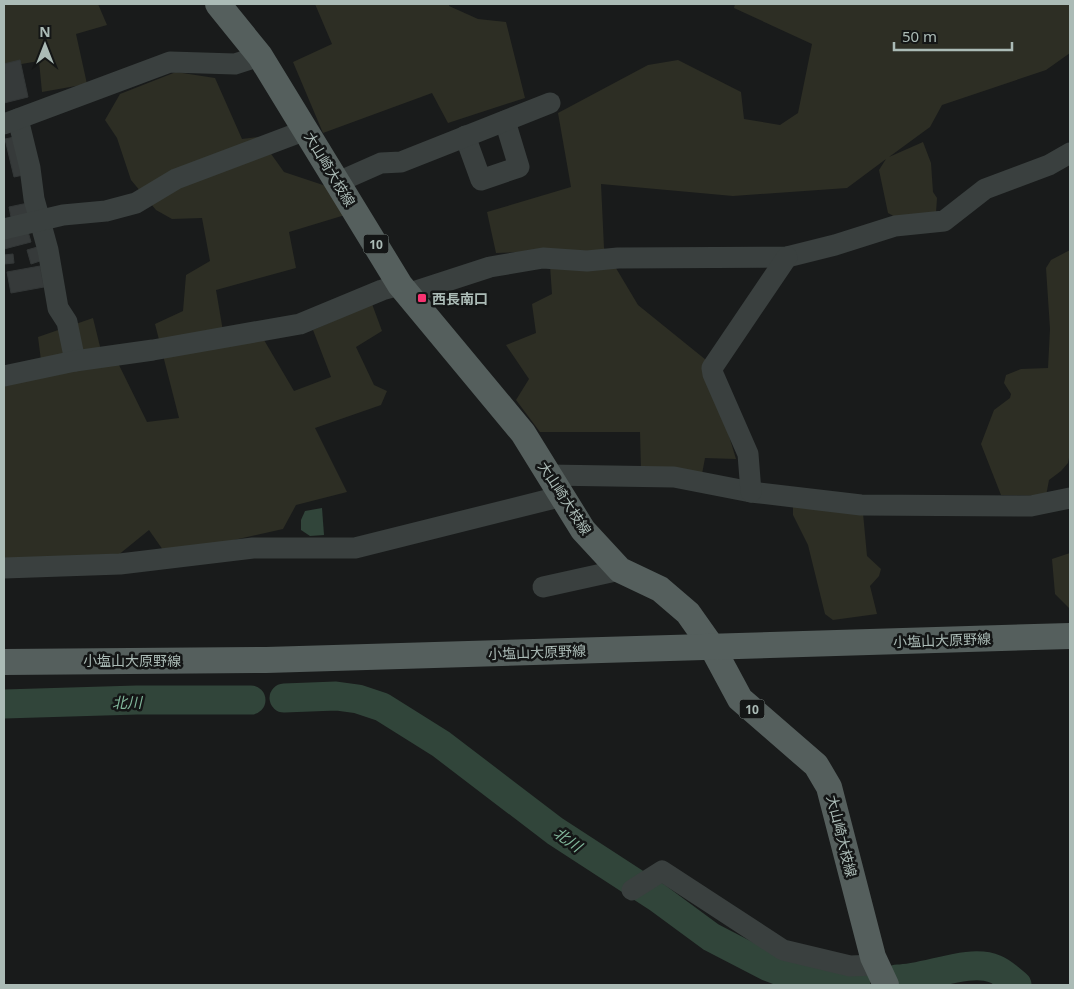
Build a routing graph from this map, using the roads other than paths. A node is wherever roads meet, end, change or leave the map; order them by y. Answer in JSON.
{"nodes":[{"id":1,"x":218,"y":4,"type":"edge"},
{"id":2,"x":260,"y":56,"type":"junction"},
{"id":3,"x":550,"y":103,"type":"dead end"},
{"id":4,"x":504,"y":121,"type":"junction"},
{"id":5,"x":11,"y":122,"type":"edge"},
{"id":6,"x":306,"y":130,"type":"junction"},
{"id":7,"x":465,"y":136,"type":"junction"},
{"id":8,"x":1070,"y":153,"type":"edge"},
{"id":9,"x":338,"y":182,"type":"junction"},
{"id":10,"x":39,"y":221,"type":"junction"},
{"id":11,"x":4,"y":229,"type":"edge"},
{"id":12,"x":787,"y":257,"type":"junction"},
{"id":13,"x":404,"y":290,"type":"junction"},
{"id":14,"x":75,"y":361,"type":"junction"},
{"id":15,"x":4,"y":376,"type":"edge"},
{"id":16,"x":548,"y":475,"type":"junction"},
{"id":17,"x":751,"y":492,"type":"junction"},
{"id":18,"x":563,"y":496,"type":"junction"},
{"id":19,"x":1070,"y":498,"type":"edge"},
{"id":20,"x":4,"y":568,"type":"edge"},
{"id":21,"x":620,"y":570,"type":"junction"},
{"id":22,"x":543,"y":587,"type":"dead end"},
{"id":23,"x":1070,"y":636,"type":"edge"},
{"id":24,"x":712,"y":647,"type":"junction"},
{"id":25,"x":4,"y":662,"type":"edge"},
{"id":26,"x":632,"y":890,"type":"dead end"},
{"id":27,"x":881,"y":975,"type":"edge"}],
"edges":[{"from":1,"to":2,"type":"main road","name":"大山崎大枝線","number":"10"},
{"from":2,"to":5,"type":"street"},
{"from":2,"to":6,"type":"main road","name":"大山崎大枝線","number":"10"},
{"from":3,"to":4,"type":"street"},
{"from":4,"to":7,"type":"street"},
{"from":4,"to":7,"type":"street"},
{"from":5,"to":10,"type":"street"},
{"from":6,"to":9,"type":"main road","name":"大山崎大枝線","number":"10"},
{"from":6,"to":10,"type":"street"},
{"from":7,"to":9,"type":"street"},
{"from":8,"to":12,"type":"street"},
{"from":9,"to":13,"type":"main road","name":"大山崎大枝線","number":"10"},
{"from":10,"to":11,"type":"street"},
{"from":10,"to":14,"type":"street"},
{"from":12,"to":13,"type":"street"},
{"from":12,"to":17,"type":"street"},
{"from":13,"to":14,"type":"street"},
{"from":13,"to":16,"type":"main road","name":"大山崎大枝線","number":"10"},
{"from":14,"to":15,"type":"street"},
{"from":16,"to":17,"type":"street"},
{"from":16,"to":18,"type":"main road","name":"大山崎大枝線","number":"10"},
{"from":17,"to":19,"type":"street"},
{"from":18,"to":20,"type":"street"},
{"from":18,"to":21,"type":"main road","name":"大山崎大枝線","number":"10"},
{"from":21,"to":22,"type":"street"},
{"from":21,"to":24,"type":"main road","name":"大山崎大枝線","number":"10"},
{"from":23,"to":24,"type":"main road","name":"小塩山大原野線"},
{"from":24,"to":25,"type":"main road","name":"小塩山大原野線"},
{"from":24,"to":27,"type":"main road","name":"大山崎大枝線","number":"10"},
{"from":26,"to":27,"type":"street"}]}
